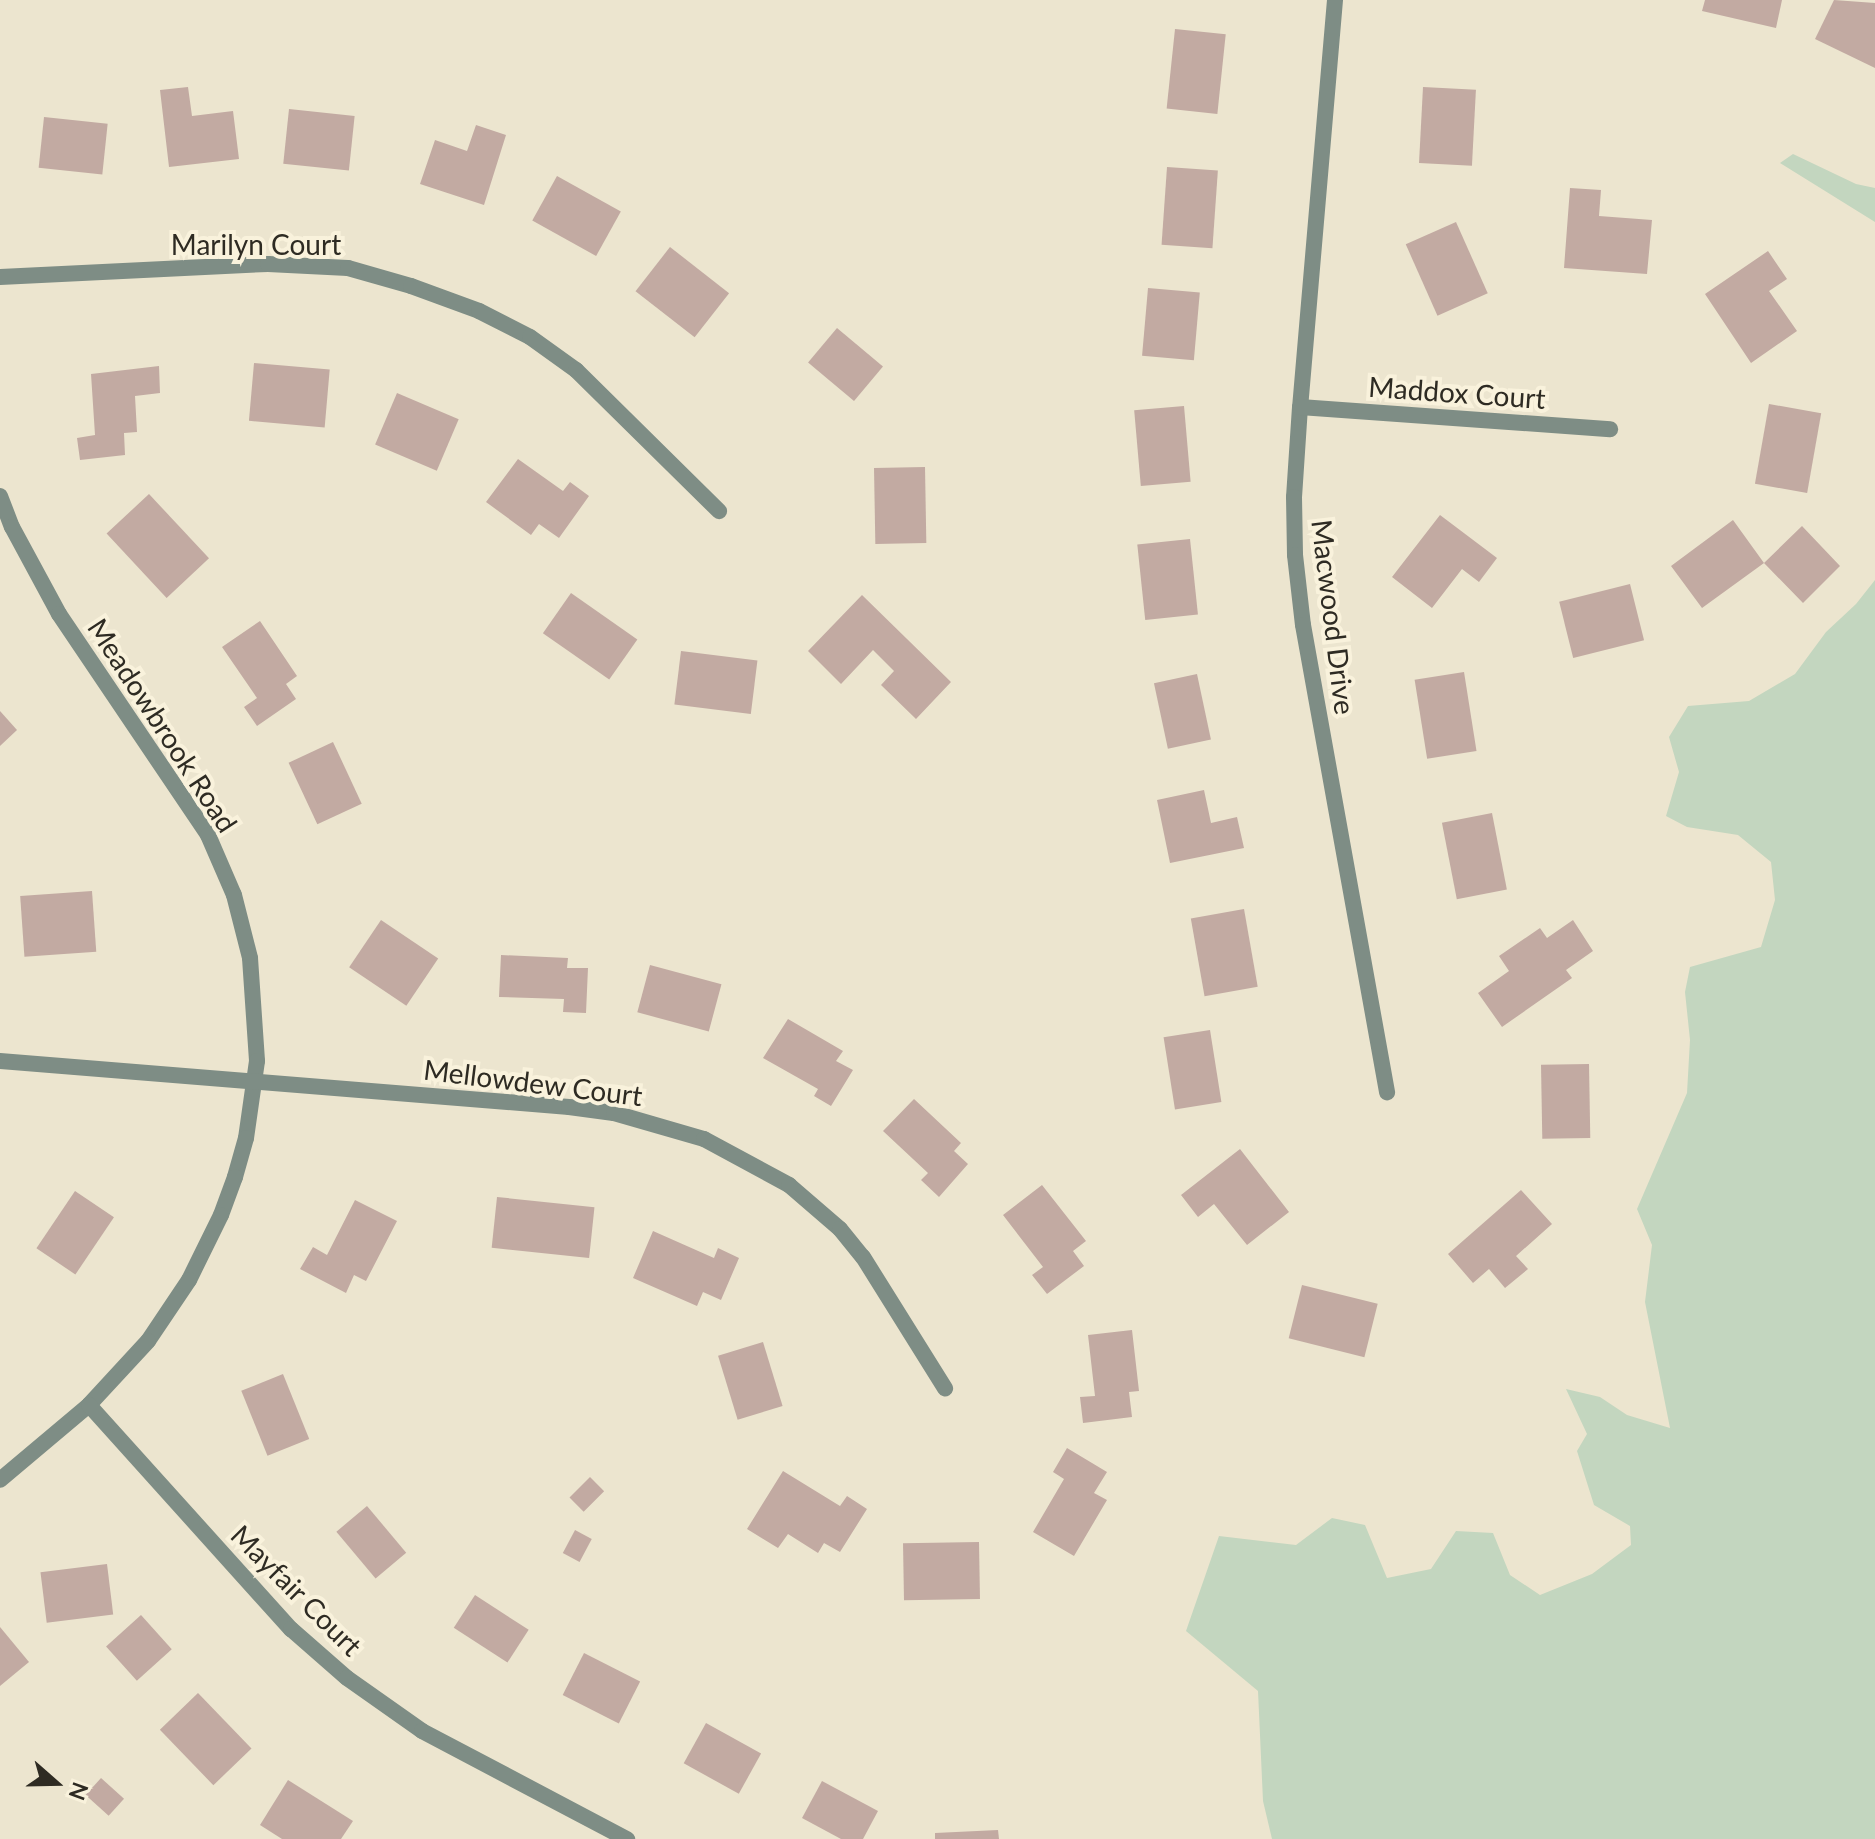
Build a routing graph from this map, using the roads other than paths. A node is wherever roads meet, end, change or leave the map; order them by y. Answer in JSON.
{"nodes":[{"id":1,"x":1335,"y":0,"type":"edge"},
{"id":2,"x":0,"y":277,"type":"edge"},
{"id":3,"x":1300,"y":407,"type":"junction"},
{"id":4,"x":1610,"y":429,"type":"dead end"},
{"id":5,"x":0,"y":496,"type":"edge"},
{"id":6,"x":719,"y":511,"type":"dead end"},
{"id":7,"x":0,"y":1061,"type":"edge"},
{"id":8,"x":255,"y":1081,"type":"junction"},
{"id":9,"x":1387,"y":1093,"type":"dead end"},
{"id":10,"x":945,"y":1388,"type":"dead end"},
{"id":11,"x":89,"y":1405,"type":"junction"},
{"id":12,"x":0,"y":1480,"type":"edge"},
{"id":13,"x":627,"y":1839,"type":"edge"}],
"edges":[{"from":1,"to":3,"type":"street","name":"Macwood Drive"},
{"from":2,"to":6,"type":"street","name":"Marilyn Court"},
{"from":3,"to":4,"type":"street","name":"Maddox Court"},
{"from":3,"to":9,"type":"street","name":"Macwood Drive"},
{"from":5,"to":8,"type":"street","name":"Meadowbrook Road"},
{"from":7,"to":8,"type":"street","name":"Mellowdew Court"},
{"from":8,"to":10,"type":"street","name":"Mellowdew Court"},
{"from":8,"to":11,"type":"street","name":"Meadowbrook Road"},
{"from":11,"to":12,"type":"street","name":"Meadowbrook Road"},
{"from":11,"to":13,"type":"street","name":"Mayfair Court"}]}
